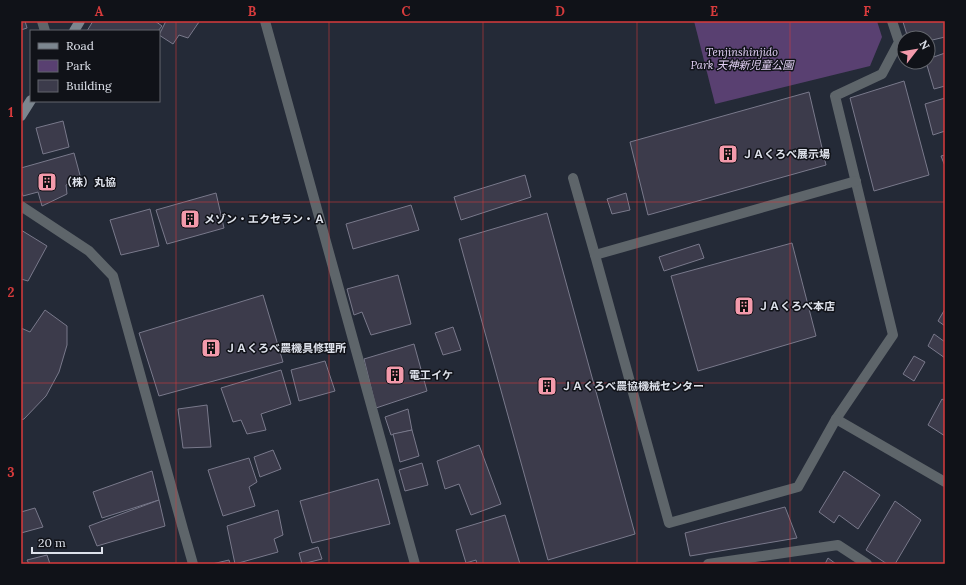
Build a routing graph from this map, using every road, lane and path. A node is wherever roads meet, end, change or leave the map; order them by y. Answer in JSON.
{"nodes":[{"id":1,"x":80,"y":21,"type":"edge"},
{"id":2,"x":265,"y":21,"type":"edge"},
{"id":3,"x":892,"y":21,"type":"edge"},
{"id":4,"x":75,"y":30,"type":"edge"},
{"id":5,"x":30,"y":102,"type":"edge"},
{"id":6,"x":21,"y":116,"type":"edge"},
{"id":7,"x":573,"y":178,"type":"dead end"},
{"id":8,"x":856,"y":181,"type":"junction"},
{"id":9,"x":21,"y":206,"type":"edge"},
{"id":10,"x":595,"y":254,"type":"junction"},
{"id":11,"x":836,"y":419,"type":"junction"},
{"id":12,"x":945,"y":482,"type":"edge"},
{"id":13,"x":194,"y":564,"type":"edge"},
{"id":14,"x":415,"y":564,"type":"edge"},
{"id":15,"x":708,"y":564,"type":"edge"},
{"id":16,"x":867,"y":564,"type":"edge"}],
"edges":[{"from":1,"to":4,"type":"main road"},
{"from":2,"to":14,"type":"street"},
{"from":3,"to":8,"type":"street"},
{"from":5,"to":6,"type":"main road"},
{"from":7,"to":10,"type":"street"},
{"from":8,"to":10,"type":"street"},
{"from":8,"to":11,"type":"street"},
{"from":9,"to":13,"type":"street"},
{"from":10,"to":11,"type":"street"},
{"from":11,"to":12,"type":"street"},
{"from":15,"to":16,"type":"street"}]}
